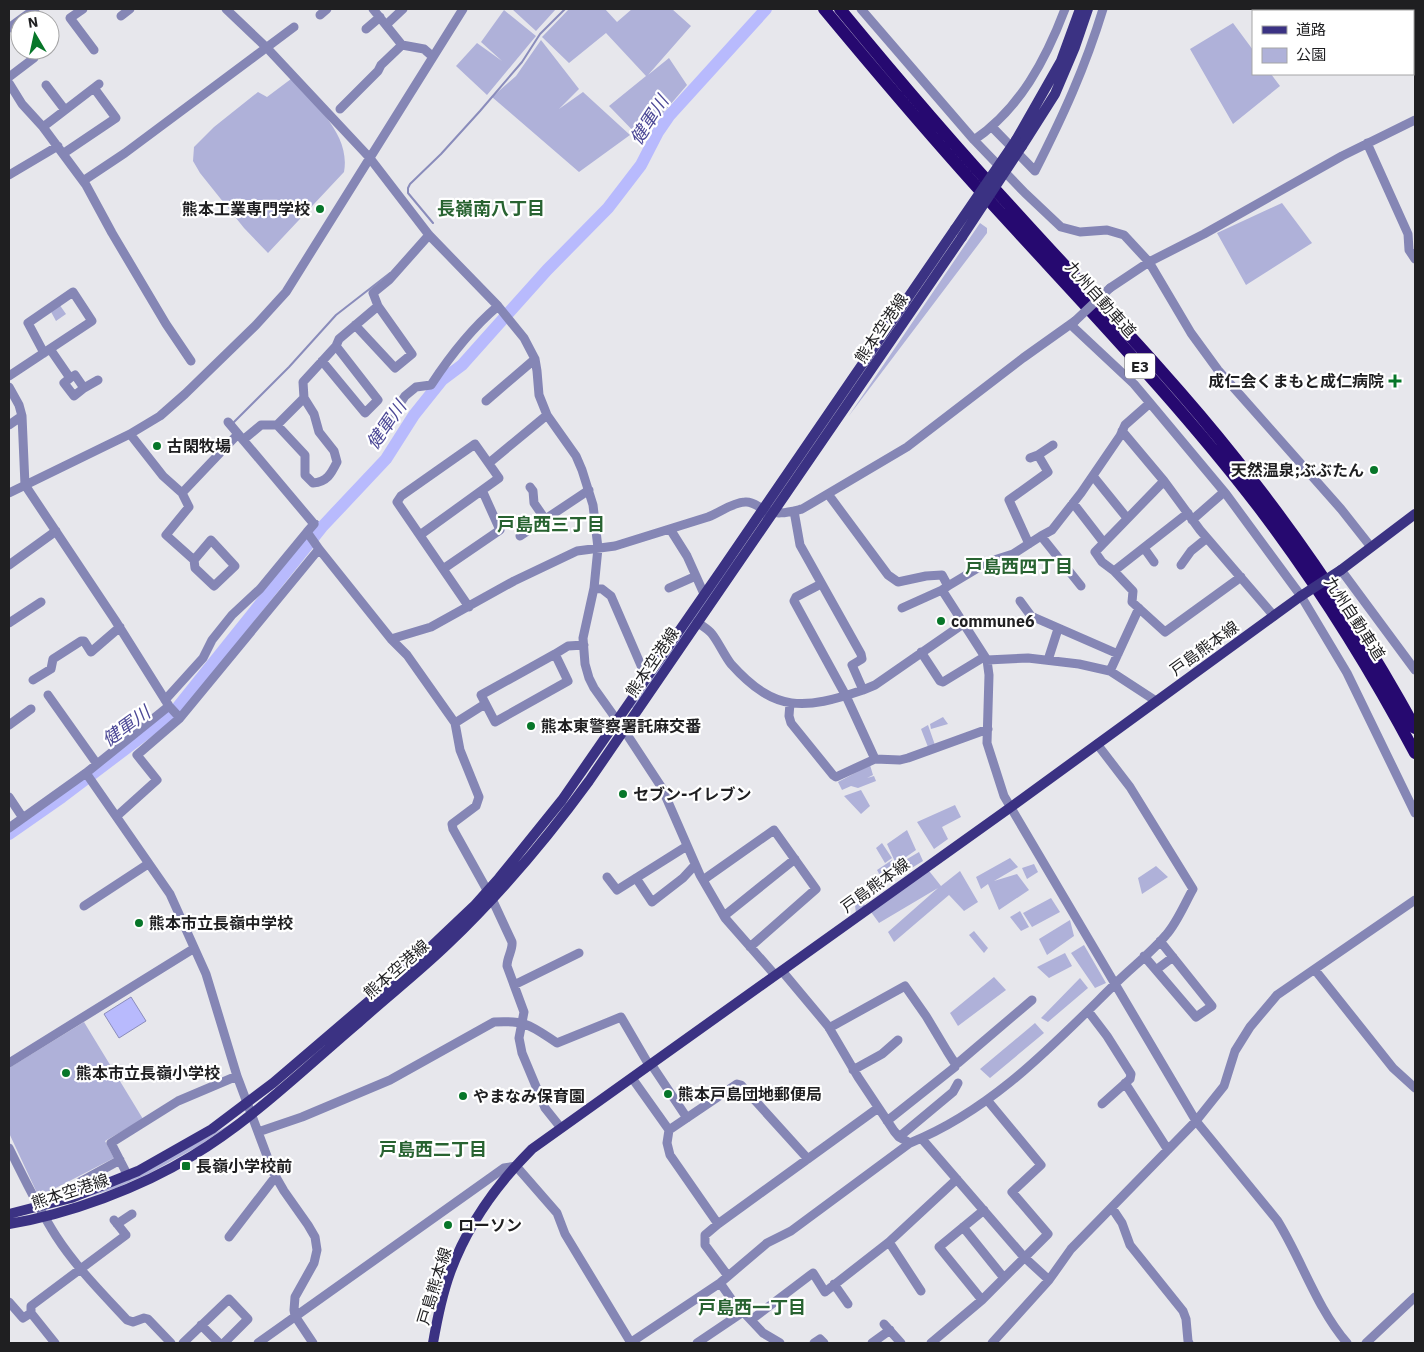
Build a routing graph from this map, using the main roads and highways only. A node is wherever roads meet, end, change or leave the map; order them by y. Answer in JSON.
{"nodes":[{"id":1,"x":824,"y":9,"type":"edge"},
{"id":2,"x":840,"y":9,"type":"edge"},
{"id":3,"x":1080,"y":9,"type":"edge"},
{"id":4,"x":1088,"y":9,"type":"edge"},
{"id":5,"x":1019,"y":143,"type":"junction"},
{"id":6,"x":768,"y":511,"type":"junction"},
{"id":7,"x":1415,"y":514,"type":"edge"},
{"id":8,"x":1415,"y":728,"type":"edge"},
{"id":9,"x":1415,"y":753,"type":"edge"},
{"id":10,"x":490,"y":895,"type":"junction"},
{"id":11,"x":249,"y":1109,"type":"junction"},
{"id":12,"x":9,"y":1214,"type":"edge"},
{"id":13,"x":9,"y":1224,"type":"edge"},
{"id":14,"x":433,"y":1343,"type":"edge"}],
"edges":[{"from":1,"to":9,"type":"highway","name":"九州自動車道","number":"E3"},
{"from":2,"to":8,"type":"highway","name":"九州自動車道","number":"E3"},
{"from":3,"to":5,"type":"main road","name":"熊本空港線"},
{"from":4,"to":5,"type":"main road","name":"熊本空港線"},
{"from":5,"to":6,"type":"main road","name":"熊本空港線","bridge":true},
{"from":6,"to":10,"type":"main road","name":"熊本空港線"},
{"from":6,"to":10,"type":"main road","name":"熊本空港線"},
{"from":7,"to":14,"type":"main road","name":"戸島熊本線","bridge":true},
{"from":10,"to":11,"type":"main road","name":"熊本空港線"},
{"from":11,"to":12,"type":"main road","name":"熊本空港線"},
{"from":11,"to":13,"type":"main road","name":"熊本空港線"}]}
